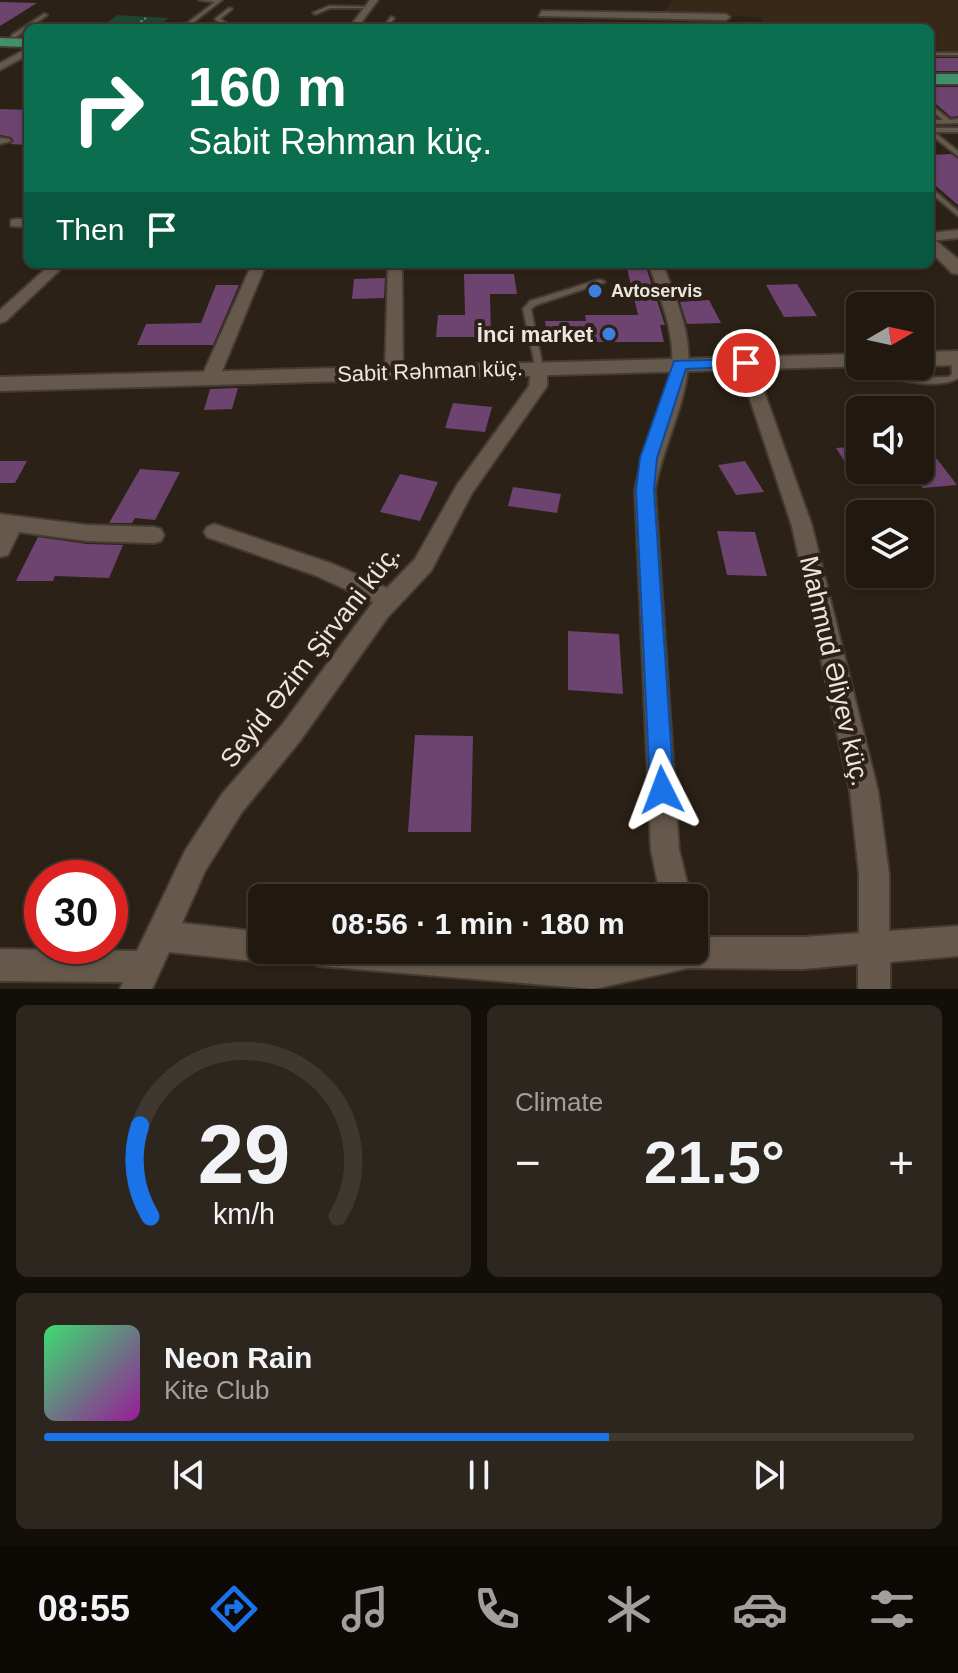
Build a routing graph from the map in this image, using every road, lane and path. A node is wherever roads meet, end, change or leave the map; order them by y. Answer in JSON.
{"nodes":[{"id":1,"x":201,"y":0,"type":"edge"},
{"id":2,"x":219,"y":0,"type":"edge"},
{"id":3,"x":550,"y":0,"type":"edge"},
{"id":4,"x":371,"y":4,"type":"edge"},
{"id":5,"x":230,"y":9,"type":"dead end"},
{"id":6,"x":315,"y":13,"type":"dead end"},
{"id":7,"x":542,"y":14,"type":"junction"},
{"id":8,"x":45,"y":15,"type":"dead end"},
{"id":9,"x":726,"y":17,"type":"dead end"},
{"id":10,"x":146,"y":18,"type":"dead end"},
{"id":11,"x":392,"y":18,"type":"dead end"},
{"id":12,"x":33,"y":24,"type":"edge"},
{"id":13,"x":138,"y":24,"type":"edge"},
{"id":14,"x":188,"y":24,"type":"edge"},
{"id":15,"x":225,"y":24,"type":"edge"},
{"id":16,"x":356,"y":24,"type":"edge"},
{"id":17,"x":388,"y":24,"type":"edge"},
{"id":18,"x":538,"y":24,"type":"edge"},
{"id":19,"x":24,"y":53,"type":"edge"},
{"id":20,"x":934,"y":54,"type":"edge"},
{"id":21,"x":958,"y":54,"type":"edge"},
{"id":22,"x":0,"y":67,"type":"edge"},
{"id":23,"x":934,"y":79,"type":"edge"},
{"id":24,"x":958,"y":79,"type":"edge"},
{"id":25,"x":934,"y":86,"type":"edge"},
{"id":26,"x":958,"y":86,"type":"edge"},
{"id":27,"x":934,"y":109,"type":"edge"},
{"id":28,"x":948,"y":121,"type":"junction"},
{"id":29,"x":958,"y":121,"type":"edge"},
{"id":30,"x":934,"y":122,"type":"edge"},
{"id":31,"x":958,"y":130,"type":"edge"},
{"id":32,"x":934,"y":131,"type":"edge"},
{"id":33,"x":934,"y":134,"type":"edge"},
{"id":34,"x":958,"y":154,"type":"edge"},
{"id":35,"x":934,"y":193,"type":"edge"},
{"id":36,"x":958,"y":214,"type":"edge"},
{"id":37,"x":958,"y":234,"type":"edge"},
{"id":38,"x":934,"y":238,"type":"edge"},
{"id":39,"x":934,"y":243,"type":"edge"},
{"id":40,"x":55,"y":268,"type":"edge"},
{"id":41,"x":257,"y":268,"type":"edge"},
{"id":42,"x":395,"y":268,"type":"edge"},
{"id":43,"x":657,"y":268,"type":"edge"},
{"id":44,"x":958,"y":269,"type":"edge"},
{"id":45,"x":601,"y":282,"type":"dead end"},
{"id":46,"x":0,"y":318,"type":"edge"},
{"id":47,"x":956,"y":358,"type":"edge"},
{"id":48,"x":934,"y":359,"type":"edge"},
{"id":49,"x":846,"y":361,"type":"edge"},
{"id":50,"x":746,"y":363,"type":"junction"},
{"id":51,"x":680,"y":364,"type":"junction"},
{"id":52,"x":539,"y":368,"type":"junction"},
{"id":53,"x":394,"y":373,"type":"junction"},
{"id":54,"x":211,"y":376,"type":"junction"},
{"id":55,"x":934,"y":379,"type":"edge"},
{"id":56,"x":0,"y":384,"type":"edge"},
{"id":57,"x":6,"y":523,"type":"edge"},
{"id":58,"x":214,"y":532,"type":"dead end"},
{"id":59,"x":154,"y":535,"type":"dead end"},
{"id":60,"x":0,"y":549,"type":"edge"},
{"id":61,"x":389,"y":599,"type":"junction"},
{"id":62,"x":673,"y":884,"type":"edge"},
{"id":63,"x":160,"y":936,"type":"junction"},
{"id":64,"x":958,"y":941,"type":"edge"},
{"id":65,"x":248,"y":945,"type":"edge"},
{"id":66,"x":873,"y":947,"type":"junction"},
{"id":67,"x":708,"y":951,"type":"edge"},
{"id":68,"x":477,"y":964,"type":"edge"},
{"id":69,"x":633,"y":964,"type":"edge"},
{"id":70,"x":0,"y":965,"type":"edge"},
{"id":71,"x":141,"y":978,"type":"edge"},
{"id":72,"x":874,"y":989,"type":"edge"}],
"edges":[{"from":1,"to":2,"type":"lane"},
{"from":2,"to":14,"type":"lane"},
{"from":3,"to":7,"type":"street"},
{"from":4,"to":6,"type":"lane"},
{"from":4,"to":16,"type":"street"},
{"from":5,"to":15,"type":"lane"},
{"from":7,"to":9,"type":"street"},
{"from":7,"to":18,"type":"street"},
{"from":8,"to":12,"type":"lane"},
{"from":10,"to":13,"type":"path"},
{"from":11,"to":17,"type":"lane"},
{"from":19,"to":22,"type":"street"},
{"from":20,"to":21,"type":"lane"},
{"from":23,"to":24,"type":"highway"},
{"from":25,"to":26,"type":"highway"},
{"from":27,"to":28,"type":"lane"},
{"from":28,"to":29,"type":"lane"},
{"from":28,"to":30,"type":"lane"},
{"from":31,"to":32,"type":"lane"},
{"from":33,"to":34,"type":"lane"},
{"from":35,"to":36,"type":"lane"},
{"from":37,"to":38,"type":"street"},
{"from":39,"to":44,"type":"street"},
{"from":40,"to":46,"type":"street"},
{"from":41,"to":54,"type":"street"},
{"from":42,"to":53,"type":"street"},
{"from":43,"to":51,"type":"street"},
{"from":45,"to":52,"type":"lane"},
{"from":47,"to":48,"type":"main road"},
{"from":47,"to":55,"type":"lane"},
{"from":49,"to":50,"type":"main road","name":"Sabit Rəhman küç."},
{"from":50,"to":51,"type":"main road","name":"Sabit Rəhman küç."},
{"from":50,"to":66,"type":"street","name":"Mahmud Əliyev küç."},
{"from":51,"to":52,"type":"main road","name":"Sabit Rəhman küç."},
{"from":51,"to":62,"type":"street"},
{"from":52,"to":53,"type":"main road","name":"Sabit Rəhman küç."},
{"from":52,"to":61,"type":"street","name":"Seyid Əzim Şirvani küç."},
{"from":53,"to":54,"type":"main road","name":"Sabit Rəhman küç."},
{"from":54,"to":56,"type":"main road","name":"Sabit Rəhman küç."},
{"from":57,"to":59,"type":"street"},
{"from":57,"to":60,"type":"street"},
{"from":58,"to":61,"type":"street"},
{"from":61,"to":63,"type":"street","name":"Seyid Əzim Şirvani küç."},
{"from":63,"to":65,"type":"street"},
{"from":63,"to":71,"type":"street","name":"Seyid Əzim Şirvani küç."},
{"from":64,"to":66,"type":"street"},
{"from":66,"to":67,"type":"street"},
{"from":66,"to":72,"type":"street","name":"Mahmud Əliyev küç."},
{"from":68,"to":69,"type":"street"},
{"from":70,"to":71,"type":"street"}]}
